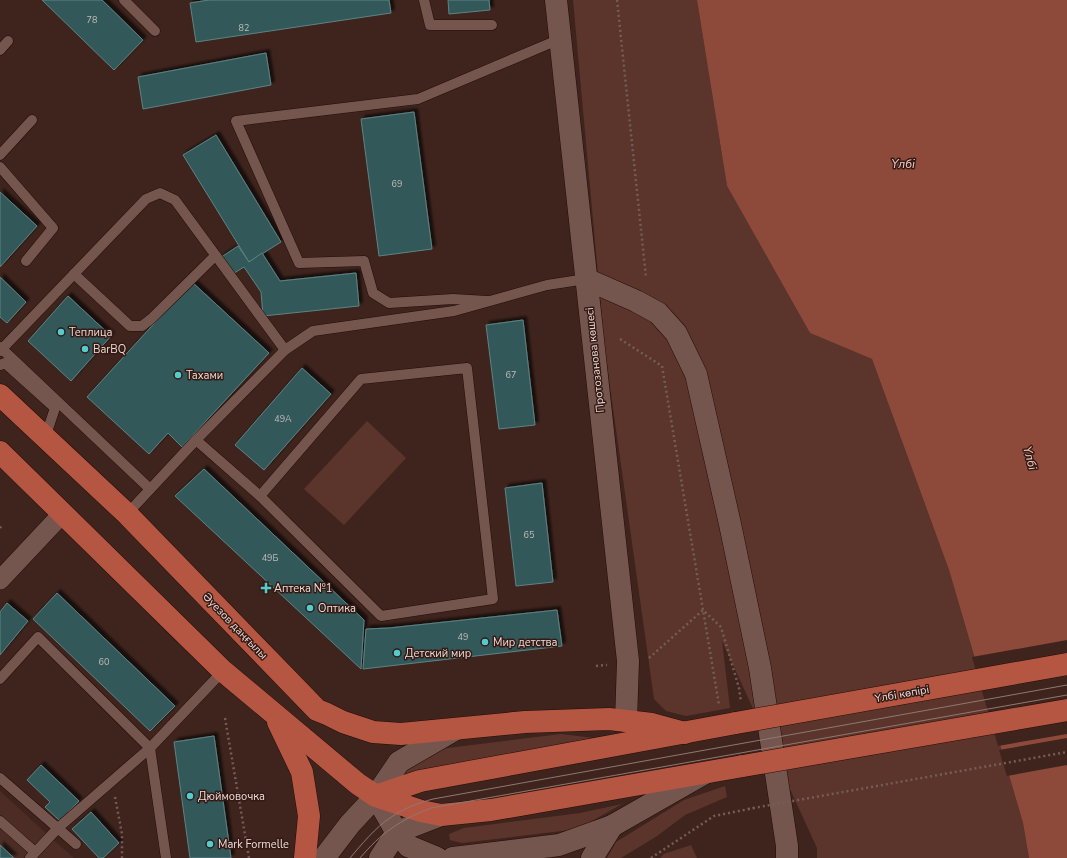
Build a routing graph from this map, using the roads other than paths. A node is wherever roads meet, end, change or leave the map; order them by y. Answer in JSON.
{"nodes":[{"id":1,"x":124,"y":0,"type":"edge"},
{"id":2,"x":424,"y":0,"type":"edge"},
{"id":3,"x":556,"y":0,"type":"edge"},
{"id":4,"x":492,"y":25,"type":"dead end"},
{"id":5,"x":155,"y":31,"type":"dead end"},
{"id":6,"x":560,"y":39,"type":"junction"},
{"id":7,"x":8,"y":41,"type":"dead end"},
{"id":8,"x":0,"y":50,"type":"edge"},
{"id":9,"x":32,"y":120,"type":"dead end"},
{"id":10,"x":0,"y":155,"type":"edge"},
{"id":11,"x":0,"y":167,"type":"edge"},
{"id":12,"x":216,"y":256,"type":"junction"},
{"id":13,"x":26,"y":261,"type":"dead end"},
{"id":14,"x":74,"y":274,"type":"junction"},
{"id":15,"x":586,"y":279,"type":"junction"},
{"id":16,"x":487,"y":301,"type":"junction"},
{"id":17,"x":1,"y":349,"type":"edge"},
{"id":18,"x":285,"y":350,"type":"junction"},
{"id":19,"x":0,"y":365,"type":"edge"},
{"id":20,"x":0,"y":395,"type":"edge"},
{"id":21,"x":45,"y":438,"type":"junction"},
{"id":22,"x":196,"y":440,"type":"junction"},
{"id":23,"x":0,"y":452,"type":"edge"},
{"id":24,"x":150,"y":489,"type":"junction"},
{"id":25,"x":260,"y":496,"type":"junction"},
{"id":26,"x":63,"y":513,"type":"junction"},
{"id":27,"x":126,"y":514,"type":"junction"},
{"id":28,"x":0,"y":580,"type":"edge"},
{"id":29,"x":1067,"y":664,"type":"edge"},
{"id":30,"x":223,"y":671,"type":"junction"},
{"id":31,"x":0,"y":679,"type":"edge"},
{"id":32,"x":1067,"y":710,"type":"edge"},
{"id":33,"x":275,"y":715,"type":"junction"},
{"id":34,"x":626,"y":721,"type":"junction"},
{"id":35,"x":456,"y":729,"type":"junction"},
{"id":36,"x":685,"y":733,"type":"junction"},
{"id":37,"x":150,"y":748,"type":"junction"},
{"id":38,"x":705,"y":773,"type":"junction"},
{"id":39,"x":0,"y":778,"type":"edge"},
{"id":40,"x":376,"y":796,"type":"junction"},
{"id":41,"x":441,"y":815,"type":"junction"},
{"id":42,"x":0,"y":821,"type":"edge"},
{"id":43,"x":612,"y":826,"type":"junction"},
{"id":44,"x":58,"y":828,"type":"junction"},
{"id":45,"x":397,"y":832,"type":"junction"},
{"id":46,"x":76,"y":844,"type":"dead end"},
{"id":47,"x":32,"y":855,"type":"edge"},
{"id":48,"x":166,"y":858,"type":"edge"},
{"id":49,"x":305,"y":858,"type":"edge"},
{"id":50,"x":324,"y":858,"type":"edge"},
{"id":51,"x":380,"y":858,"type":"edge"},
{"id":52,"x":436,"y":858,"type":"edge"},
{"id":53,"x":453,"y":858,"type":"edge"},
{"id":54,"x":592,"y":858,"type":"edge"},
{"id":55,"x":787,"y":858,"type":"edge"}],
"edges":[{"from":1,"to":5,"type":"lane"},
{"from":2,"to":4,"type":"lane"},
{"from":3,"to":6,"type":"main road","name":"Протозанова көшесі"},
{"from":6,"to":15,"type":"main road","name":"Протозанова көшесі"},
{"from":6,"to":16,"type":"lane"},
{"from":7,"to":8,"type":"lane"},
{"from":9,"to":10,"type":"lane"},
{"from":11,"to":13,"type":"lane"},
{"from":12,"to":14,"type":"lane"},
{"from":12,"to":14,"type":"lane"},
{"from":12,"to":18,"type":"lane"},
{"from":14,"to":17,"type":"lane"},
{"from":15,"to":16,"type":"lane"},
{"from":15,"to":34,"type":"main road","name":"Протозанова көшесі"},
{"from":15,"to":55,"type":"main road"},
{"from":16,"to":18,"type":"lane"},
{"from":17,"to":24,"type":"lane"},
{"from":18,"to":22,"type":"lane"},
{"from":19,"to":21,"type":"lane"},
{"from":20,"to":21,"type":"main road","name":"Әуезов даңғылы"},
{"from":21,"to":27,"type":"main road","name":"Әуезов даңғылы"},
{"from":22,"to":24,"type":"lane"},
{"from":22,"to":25,"type":"lane"},
{"from":23,"to":26,"type":"main road"},
{"from":24,"to":27,"type":"lane"},
{"from":25,"to":25,"type":"lane"},
{"from":26,"to":28,"type":"street"},
{"from":26,"to":30,"type":"main road"},
{"from":27,"to":35,"type":"main road","name":"Әуезов даңғылы"},
{"from":29,"to":36,"type":"main road","name":"Үлбі көпірі","bridge":true},
{"from":30,"to":33,"type":"main road"},
{"from":30,"to":37,"type":"lane"},
{"from":31,"to":37,"type":"lane"},
{"from":32,"to":38,"type":"main road","bridge":true},
{"from":33,"to":40,"type":"main road"},
{"from":33,"to":49,"type":"main road"},
{"from":34,"to":35,"type":"main road","name":"Әуезов даңғылы"},
{"from":34,"to":36,"type":"main road","name":"Әуезов даңғылы"},
{"from":35,"to":40,"type":"main road"},
{"from":36,"to":40,"type":"main road","name":"Үлбі көпірі"},
{"from":37,"to":44,"type":"lane"},
{"from":37,"to":48,"type":"lane"},
{"from":38,"to":41,"type":"main road"},
{"from":38,"to":43,"type":"main road"},
{"from":39,"to":44,"type":"lane"},
{"from":40,"to":41,"type":"main road"},
{"from":40,"to":45,"type":"main road"},
{"from":40,"to":50,"type":"main road"},
{"from":41,"to":45,"type":"main road"},
{"from":42,"to":47,"type":"lane"},
{"from":43,"to":53,"type":"main road"},
{"from":43,"to":54,"type":"main road"},
{"from":44,"to":46,"type":"lane"},
{"from":44,"to":47,"type":"lane"},
{"from":45,"to":51,"type":"main road"},
{"from":45,"to":52,"type":"main road"}]}
